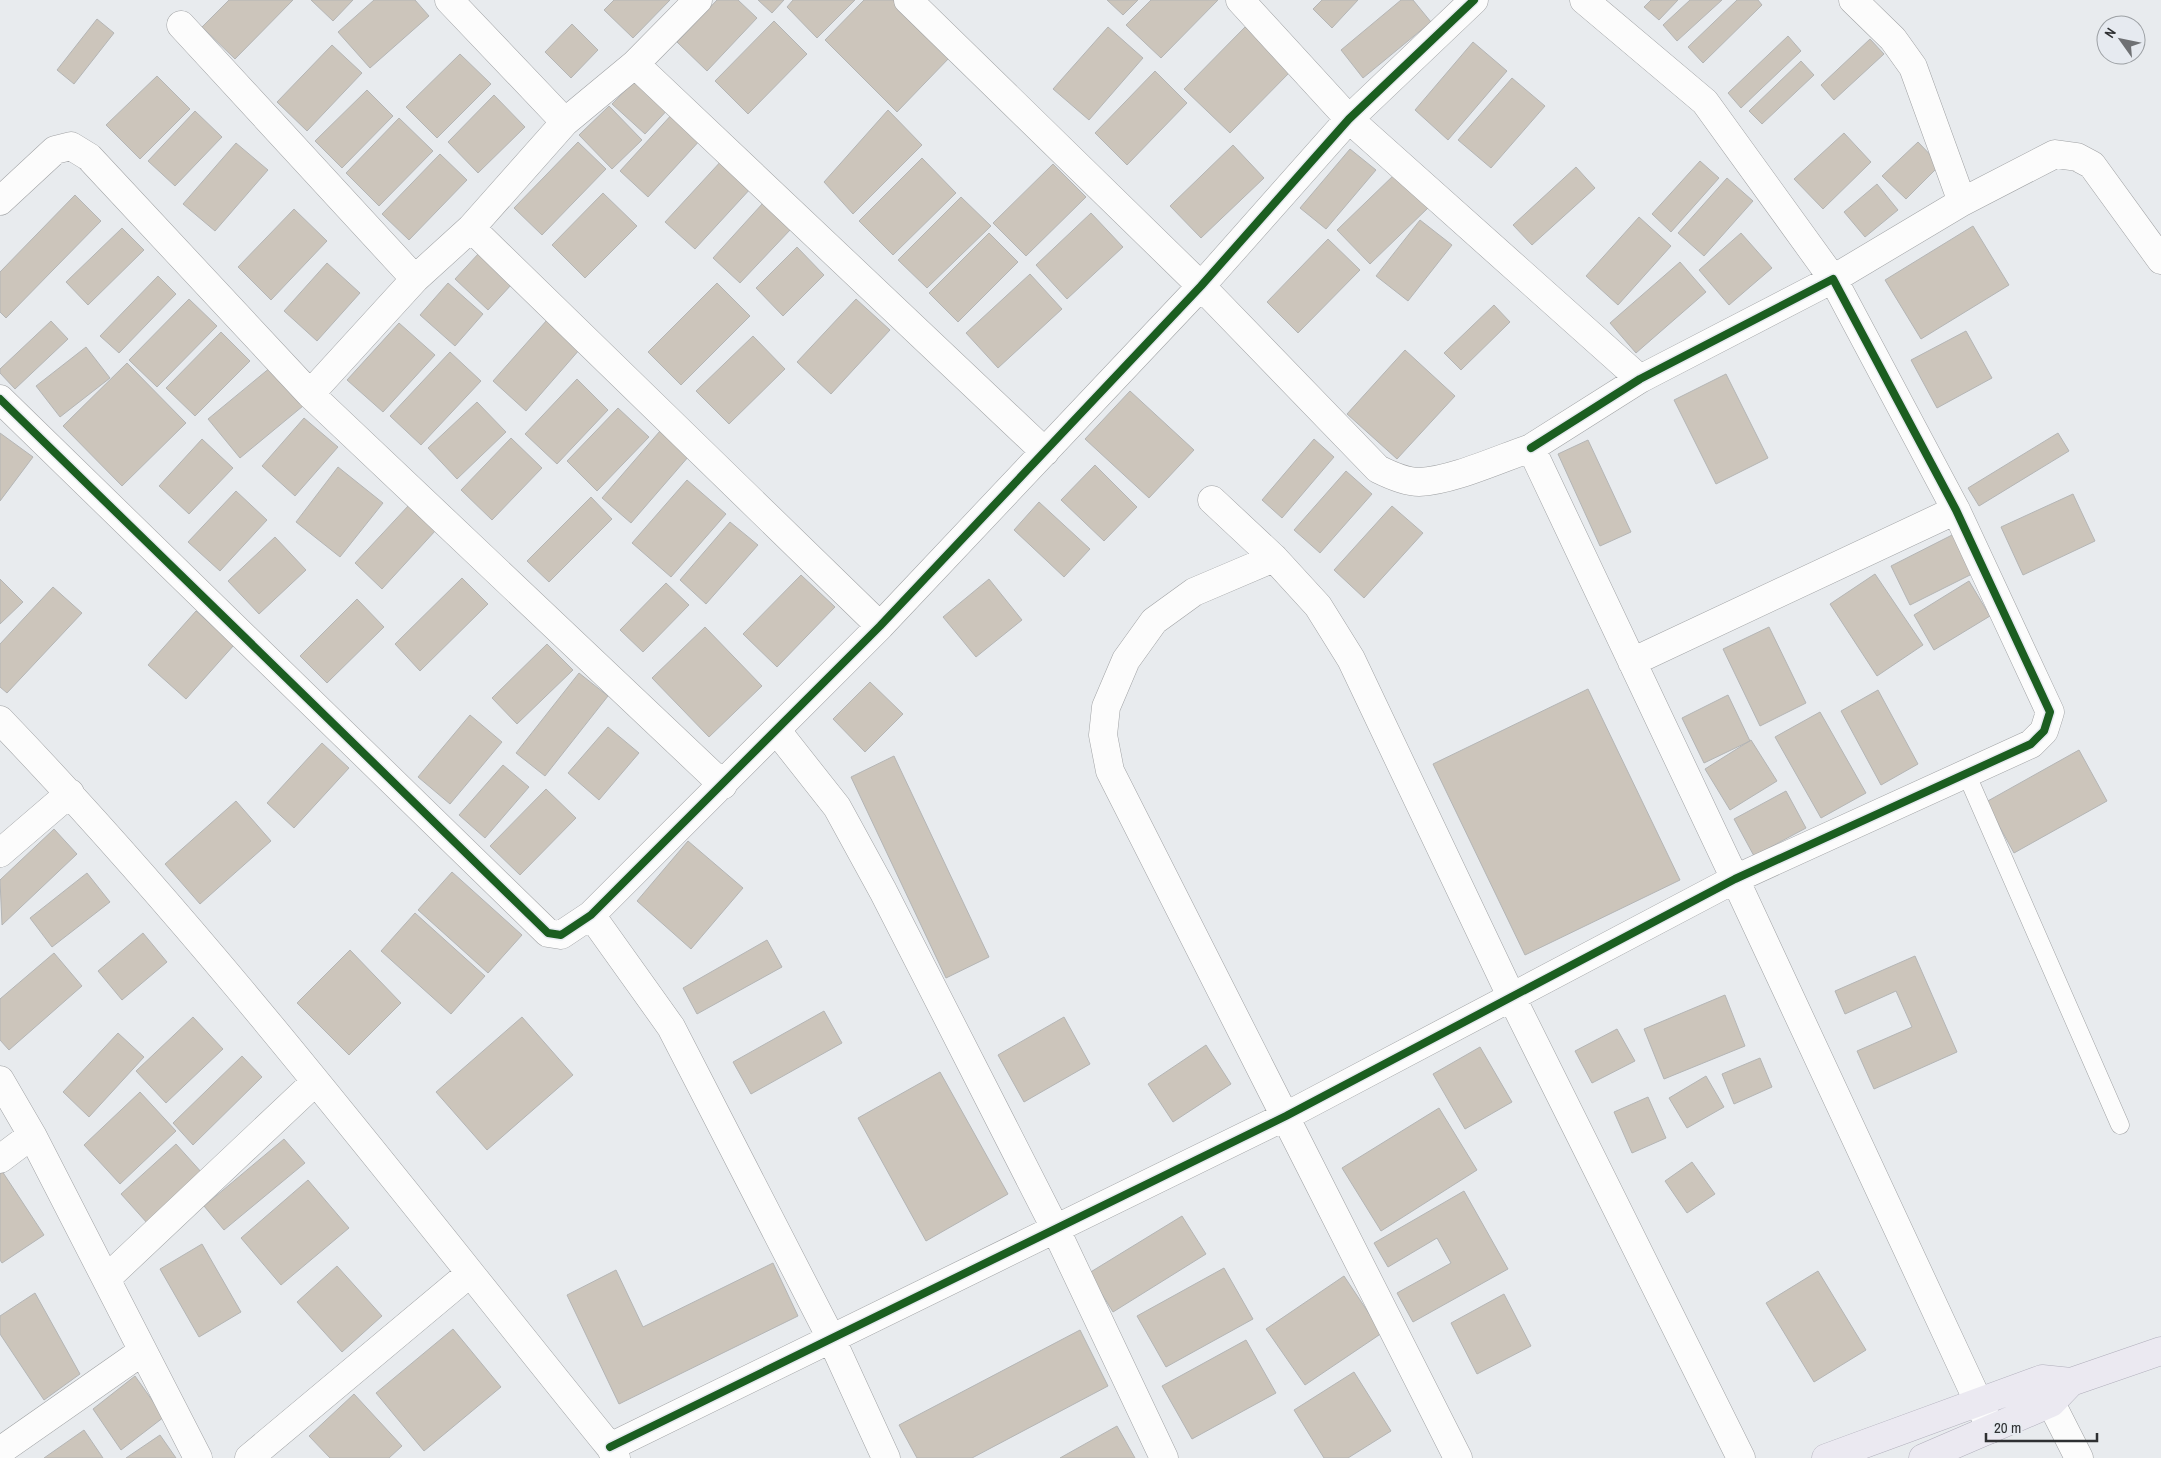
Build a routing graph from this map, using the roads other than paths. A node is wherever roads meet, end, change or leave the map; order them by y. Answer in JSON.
{"nodes":[{"id":1,"x":449,"y":0,"type":"edge"},
{"id":2,"x":698,"y":0,"type":"edge"},
{"id":3,"x":908,"y":0,"type":"edge"},
{"id":4,"x":1240,"y":0,"type":"edge"},
{"id":5,"x":1474,"y":0,"type":"edge"},
{"id":6,"x":1584,"y":0,"type":"edge"},
{"id":7,"x":1853,"y":0,"type":"edge"},
{"id":8,"x":181,"y":25,"type":"dead end"},
{"id":9,"x":635,"y":64,"type":"junction"},
{"id":10,"x":1349,"y":119,"type":"junction"},
{"id":11,"x":565,"y":122,"type":"junction"},
{"id":12,"x":1969,"y":199,"type":"junction"},
{"id":13,"x":0,"y":201,"type":"edge"},
{"id":14,"x":471,"y":228,"type":"junction"},
{"id":15,"x":2161,"y":260,"type":"edge"},
{"id":16,"x":415,"y":279,"type":"junction"},
{"id":17,"x":1832,"y":279,"type":"junction"},
{"id":18,"x":1201,"y":286,"type":"junction"},
{"id":19,"x":1640,"y":379,"type":"junction"},
{"id":20,"x":310,"y":394,"type":"junction"},
{"id":21,"x":0,"y":399,"type":"edge"},
{"id":22,"x":1531,"y":448,"type":"junction"},
{"id":23,"x":1044,"y":452,"type":"junction"},
{"id":24,"x":1212,"y":500,"type":"dead end"},
{"id":25,"x":1956,"y":510,"type":"junction"},
{"id":26,"x":1274,"y":558,"type":"junction"},
{"id":27,"x":880,"y":626,"type":"junction"},
{"id":28,"x":1632,"y":662,"type":"junction"},
{"id":29,"x":0,"y":720,"type":"edge"},
{"id":30,"x":777,"y":731,"type":"junction"},
{"id":31,"x":1966,"y":773,"type":"junction"},
{"id":32,"x":723,"y":785,"type":"junction"},
{"id":33,"x":70,"y":793,"type":"junction"},
{"id":34,"x":0,"y":853,"type":"edge"},
{"id":35,"x":1735,"y":879,"type":"junction"},
{"id":36,"x":591,"y":915,"type":"junction"},
{"id":37,"x":1512,"y":998,"type":"junction"},
{"id":38,"x":0,"y":1080,"type":"edge"},
{"id":39,"x":315,"y":1082,"type":"junction"},
{"id":40,"x":1286,"y":1116,"type":"junction"},
{"id":41,"x":2120,"y":1125,"type":"dead end"},
{"id":42,"x":32,"y":1135,"type":"junction"},
{"id":43,"x":0,"y":1159,"type":"edge"},
{"id":44,"x":1055,"y":1228,"type":"junction"},
{"id":45,"x":469,"y":1274,"type":"junction"},
{"id":46,"x":106,"y":1279,"type":"junction"},
{"id":47,"x":831,"y":1338,"type":"junction"},
{"id":48,"x":143,"y":1350,"type":"junction"},
{"id":49,"x":2161,"y":1351,"type":"edge"},
{"id":50,"x":2046,"y":1391,"type":"junction"},
{"id":51,"x":1979,"y":1400,"type":"junction"},
{"id":52,"x":1991,"y":1429,"type":"junction"},
{"id":53,"x":0,"y":1452,"type":"edge"},
{"id":54,"x":613,"y":1452,"type":"edge"},
{"id":55,"x":198,"y":1458,"type":"edge"},
{"id":56,"x":249,"y":1458,"type":"edge"},
{"id":57,"x":886,"y":1458,"type":"edge"},
{"id":58,"x":1164,"y":1458,"type":"edge"},
{"id":59,"x":1458,"y":1458,"type":"edge"},
{"id":60,"x":1741,"y":1458,"type":"edge"},
{"id":61,"x":1826,"y":1458,"type":"edge"},
{"id":62,"x":1923,"y":1458,"type":"edge"},
{"id":63,"x":2079,"y":1458,"type":"edge"}],
"edges":[{"from":1,"to":11,"type":"street"},
{"from":2,"to":9,"type":"street"},
{"from":3,"to":18,"type":"street"},
{"from":4,"to":10,"type":"street"},
{"from":5,"to":10,"type":"street"},
{"from":6,"to":17,"type":"street"},
{"from":7,"to":12,"type":"street"},
{"from":8,"to":16,"type":"street"},
{"from":9,"to":11,"type":"street"},
{"from":9,"to":23,"type":"street"},
{"from":10,"to":18,"type":"street"},
{"from":10,"to":19,"type":"street"},
{"from":11,"to":14,"type":"street"},
{"from":12,"to":15,"type":"street"},
{"from":12,"to":17,"type":"street"},
{"from":13,"to":20,"type":"street"},
{"from":14,"to":16,"type":"street"},
{"from":14,"to":27,"type":"street"},
{"from":16,"to":20,"type":"street"},
{"from":17,"to":19,"type":"street"},
{"from":17,"to":25,"type":"street"},
{"from":18,"to":22,"type":"street"},
{"from":18,"to":23,"type":"street"},
{"from":19,"to":22,"type":"street"},
{"from":20,"to":32,"type":"street"},
{"from":21,"to":36,"type":"street"},
{"from":22,"to":28,"type":"street"},
{"from":23,"to":27,"type":"street"},
{"from":24,"to":26,"type":"street"},
{"from":25,"to":28,"type":"street"},
{"from":25,"to":31,"type":"street"},
{"from":26,"to":37,"type":"street"},
{"from":26,"to":40,"type":"street"},
{"from":27,"to":30,"type":"street"},
{"from":28,"to":35,"type":"street"},
{"from":29,"to":33,"type":"street"},
{"from":30,"to":32,"type":"street"},
{"from":30,"to":44,"type":"street"},
{"from":31,"to":35,"type":"street"},
{"from":31,"to":41,"type":"lane"},
{"from":32,"to":36,"type":"street"},
{"from":33,"to":34,"type":"street"},
{"from":33,"to":39,"type":"street"},
{"from":35,"to":37,"type":"street"},
{"from":35,"to":51,"type":"street"},
{"from":36,"to":47,"type":"street"},
{"from":37,"to":40,"type":"street"},
{"from":37,"to":60,"type":"street"},
{"from":38,"to":42,"type":"street"},
{"from":39,"to":45,"type":"street"},
{"from":39,"to":46,"type":"street"},
{"from":40,"to":44,"type":"street"},
{"from":40,"to":59,"type":"street"},
{"from":42,"to":43,"type":"street"},
{"from":42,"to":46,"type":"street"},
{"from":44,"to":47,"type":"street"},
{"from":44,"to":58,"type":"street"},
{"from":45,"to":54,"type":"street"},
{"from":45,"to":56,"type":"street"},
{"from":46,"to":48,"type":"street"},
{"from":47,"to":54,"type":"street"},
{"from":47,"to":57,"type":"street"},
{"from":48,"to":53,"type":"street"},
{"from":48,"to":55,"type":"street"},
{"from":49,"to":50,"type":"main road"},
{"from":50,"to":51,"type":"main road"},
{"from":50,"to":52,"type":"main road"},
{"from":50,"to":63,"type":"street"},
{"from":51,"to":52,"type":"street"},
{"from":51,"to":61,"type":"main road"},
{"from":52,"to":62,"type":"main road"}]}
